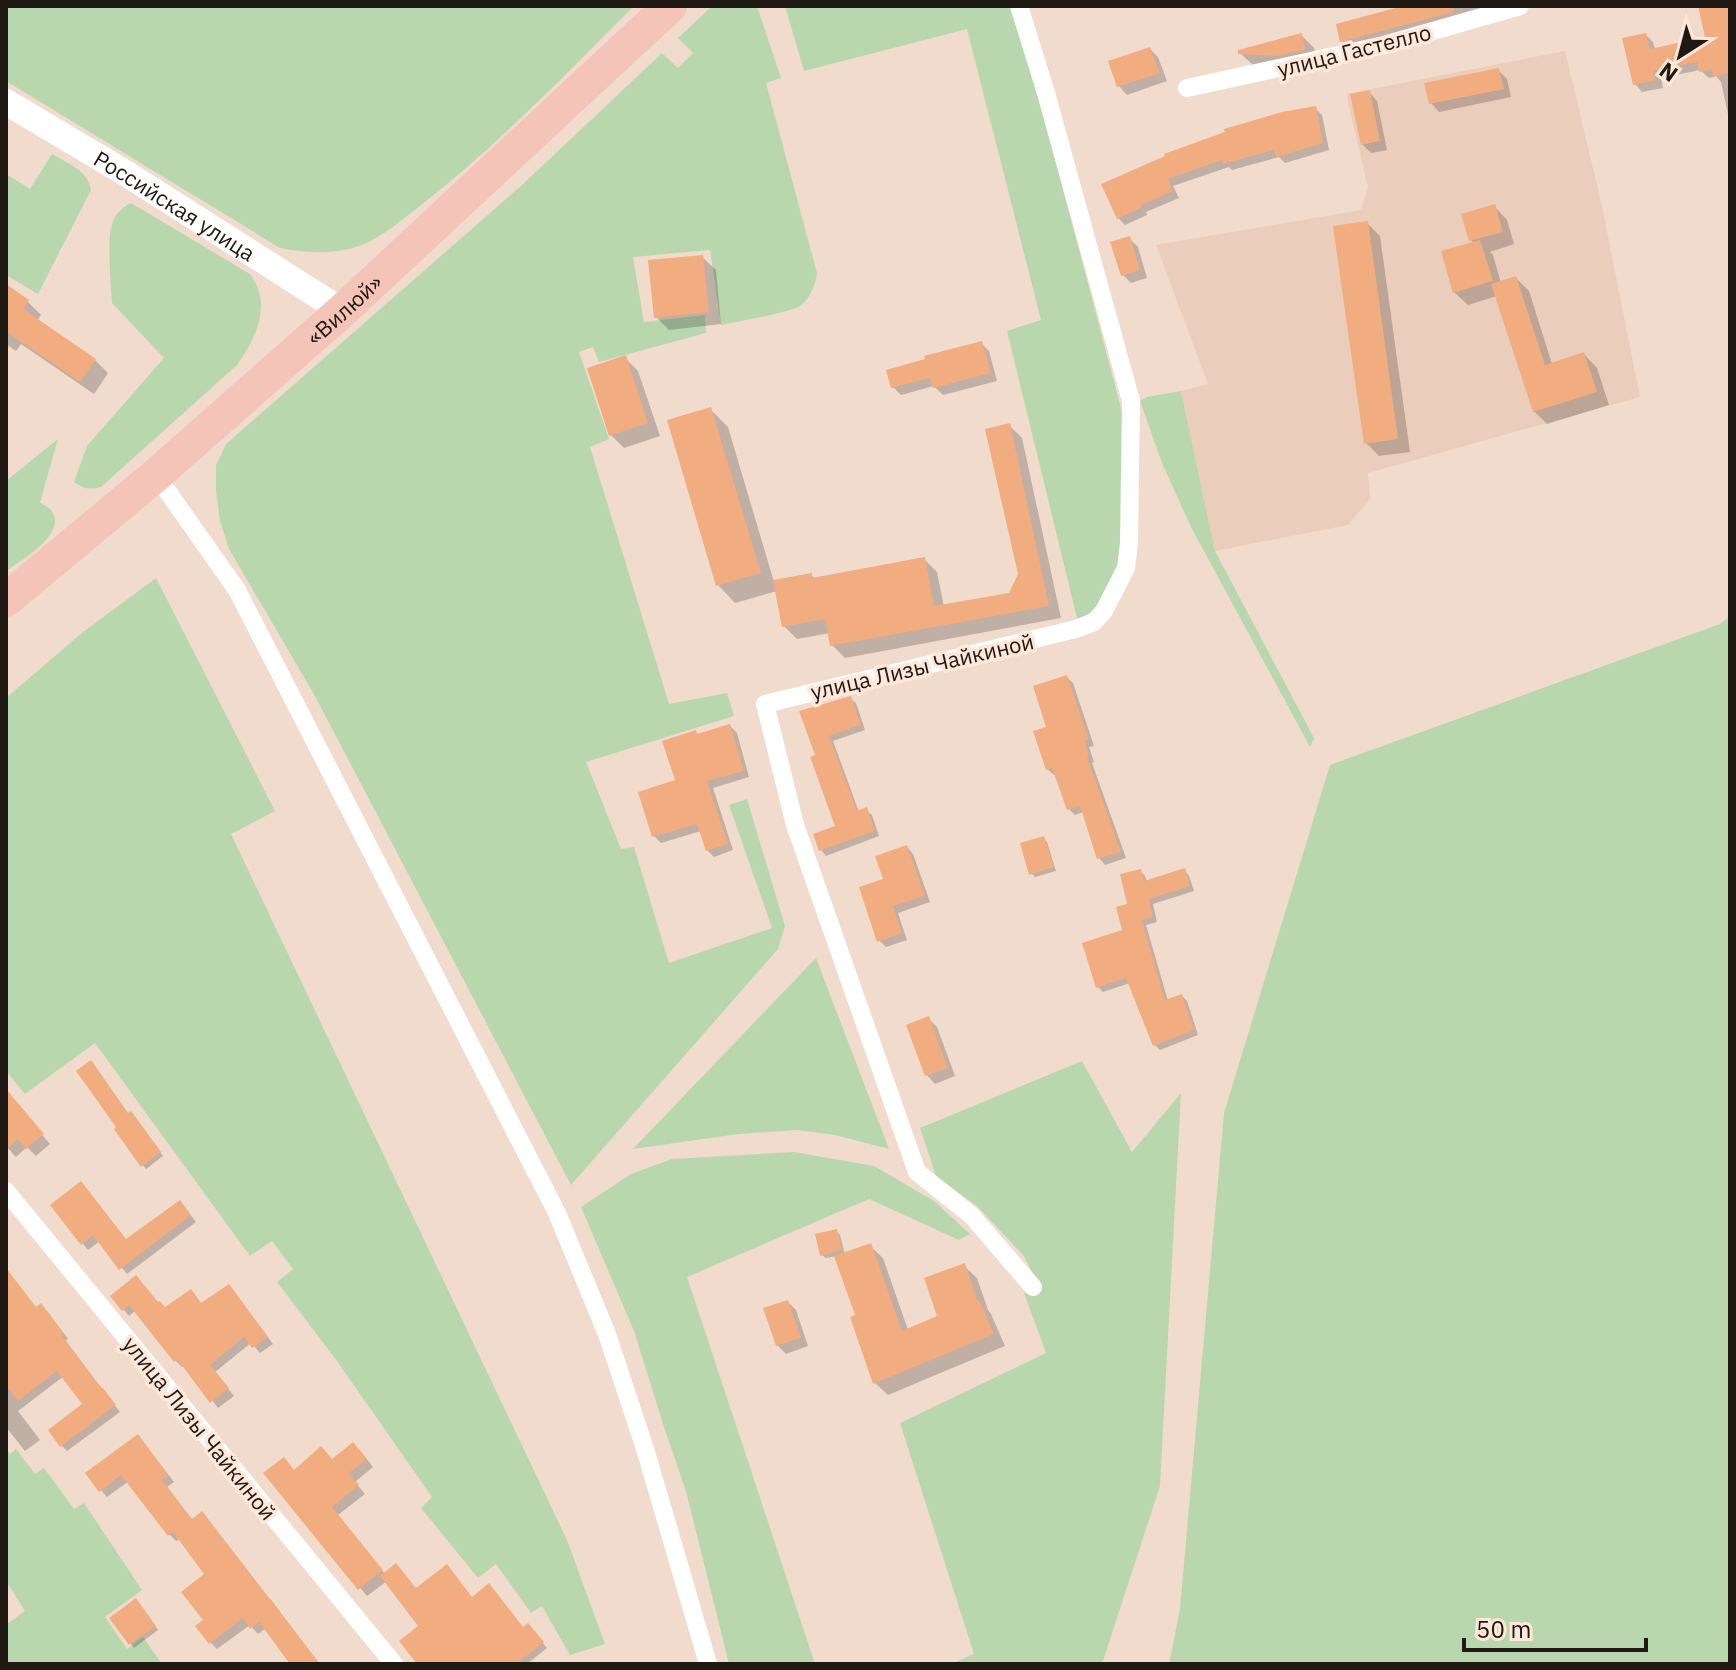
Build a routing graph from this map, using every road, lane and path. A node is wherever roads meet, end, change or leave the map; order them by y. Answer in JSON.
{"nodes":[{"id":1,"x":670,"y":6,"type":"edge"},
{"id":2,"x":1019,"y":6,"type":"edge"},
{"id":3,"x":1520,"y":6,"type":"edge"},
{"id":4,"x":1187,"y":88,"type":"dead end"},
{"id":5,"x":6,"y":102,"type":"edge"},
{"id":6,"x":342,"y":311,"type":"junction"},
{"id":7,"x":156,"y":475,"type":"junction"},
{"id":8,"x":6,"y":600,"type":"edge"},
{"id":9,"x":6,"y":1191,"type":"edge"},
{"id":10,"x":1033,"y":1287,"type":"dead end"},
{"id":11,"x":394,"y":1664,"type":"edge"},
{"id":12,"x":708,"y":1664,"type":"edge"}],
"edges":[{"from":1,"to":6,"type":"highway","name":"«Вилюй»"},
{"from":2,"to":10,"type":"street","name":"улица Лизы Чайкиной"},
{"from":3,"to":4,"type":"street","name":"улица Гастелло"},
{"from":5,"to":6,"type":"street","name":"Российская улица"},
{"from":6,"to":7,"type":"highway","name":"«Вилюй»"},
{"from":7,"to":8,"type":"highway","name":"«Вилюй»"},
{"from":7,"to":12,"type":"street"},
{"from":9,"to":11,"type":"street","name":"улица Лизы Чайкиной"}]}
